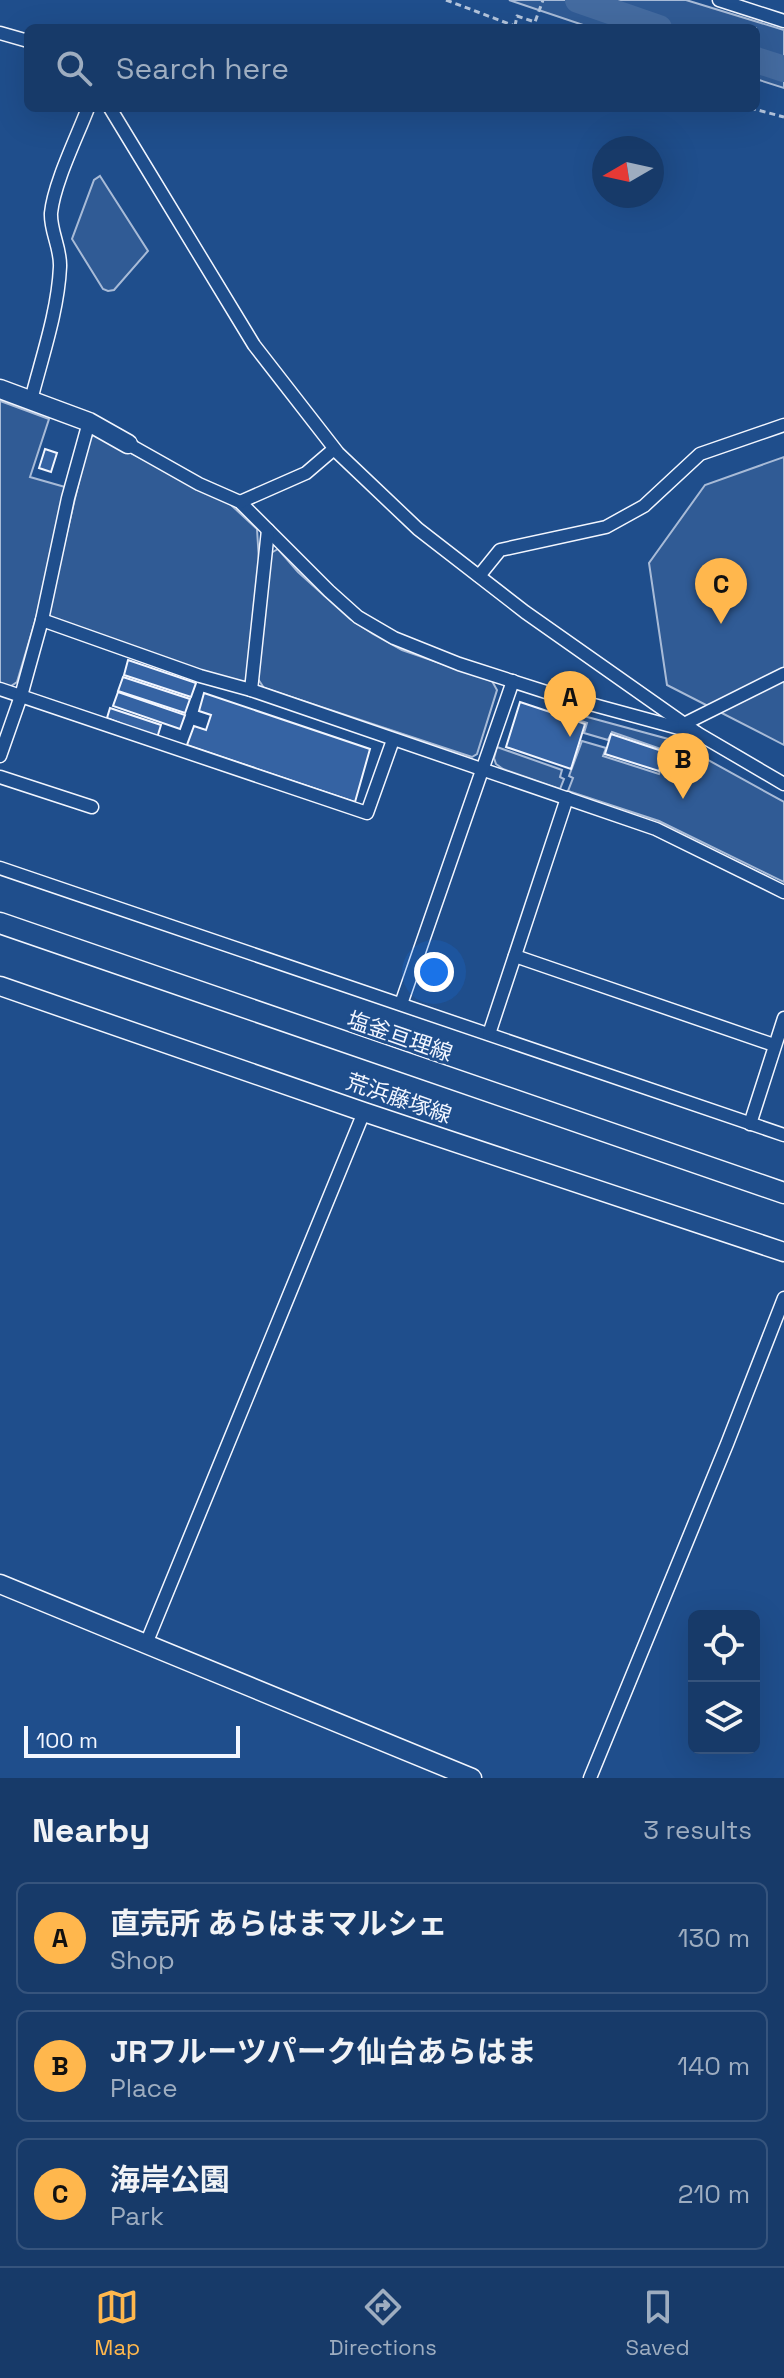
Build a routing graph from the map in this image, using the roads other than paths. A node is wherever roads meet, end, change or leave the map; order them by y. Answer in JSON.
{"nodes":[{"id":1,"x":719,"y":0,"type":"edge"},
{"id":2,"x":784,"y":21,"type":"edge"},
{"id":3,"x":0,"y":33,"type":"edge"},
{"id":4,"x":24,"y":40,"type":"edge"},
{"id":5,"x":86,"y":112,"type":"edge"},
{"id":6,"x":112,"y":112,"type":"edge"},
{"id":7,"x":0,"y":389,"type":"edge"},
{"id":8,"x":31,"y":400,"type":"junction"},
{"id":9,"x":89,"y":422,"type":"junction"},
{"id":10,"x":784,"y":425,"type":"edge"},
{"id":11,"x":128,"y":444,"type":"joint"},
{"id":12,"x":334,"y":449,"type":"junction"},
{"id":13,"x":240,"y":502,"type":"junction"},
{"id":14,"x":268,"y":530,"type":"junction"},
{"id":15,"x":479,"y":576,"type":"junction"},
{"id":16,"x":42,"y":620,"type":"junction"},
{"id":17,"x":784,"y":674,"type":"edge"},
{"id":18,"x":513,"y":681,"type":"junction"},
{"id":19,"x":0,"y":689,"type":"edge"},
{"id":20,"x":251,"y":690,"type":"junction"},
{"id":21,"x":21,"y":696,"type":"junction"},
{"id":22,"x":684,"y":724,"type":"junction"},
{"id":23,"x":697,"y":733,"type":"junction"},
{"id":24,"x":393,"y":740,"type":"junction"},
{"id":25,"x":0,"y":756,"type":"edge"},
{"id":26,"x":481,"y":769,"type":"junction"},
{"id":27,"x":0,"y":777,"type":"edge"},
{"id":28,"x":784,"y":784,"type":"edge"},
{"id":29,"x":567,"y":798,"type":"junction"},
{"id":30,"x":92,"y":807,"type":"dead end"},
{"id":31,"x":0,"y":868,"type":"edge"},
{"id":32,"x":784,"y":892,"type":"edge"},
{"id":33,"x":0,"y":923,"type":"edge"},
{"id":34,"x":515,"y":956,"type":"junction"},
{"id":35,"x":0,"y":986,"type":"edge"},
{"id":36,"x":401,"y":1004,"type":"junction"},
{"id":37,"x":784,"y":1018,"type":"edge"},
{"id":38,"x":489,"y":1034,"type":"junction"},
{"id":39,"x":774,"y":1045,"type":"junction"},
{"id":40,"x":364,"y":1112,"type":"junction"},
{"id":41,"x":750,"y":1124,"type":"junction"},
{"id":42,"x":784,"y":1135,"type":"edge"},
{"id":43,"x":784,"y":1193,"type":"edge"},
{"id":44,"x":784,"y":1252,"type":"edge"},
{"id":45,"x":784,"y":1298,"type":"edge"},
{"id":46,"x":0,"y":1584,"type":"edge"},
{"id":47,"x":146,"y":1644,"type":"junction"},
{"id":48,"x":472,"y":1778,"type":"edge"},
{"id":49,"x":590,"y":1778,"type":"edge"}],
"edges":[{"from":1,"to":2,"type":"street"},
{"from":3,"to":4,"type":"street"},
{"from":5,"to":8,"type":"street"},
{"from":6,"to":12,"type":"street"},
{"from":7,"to":8,"type":"street"},
{"from":8,"to":9,"type":"street"},
{"from":9,"to":11,"type":"street"},
{"from":9,"to":16,"type":"street"},
{"from":10,"to":15,"type":"street"},
{"from":11,"to":13,"type":"street"},
{"from":12,"to":13,"type":"street"},
{"from":12,"to":15,"type":"street"},
{"from":13,"to":14,"type":"street"},
{"from":14,"to":18,"type":"street"},
{"from":14,"to":20,"type":"street"},
{"from":15,"to":22,"type":"street"},
{"from":16,"to":20,"type":"street"},
{"from":16,"to":21,"type":"street"},
{"from":17,"to":22,"type":"street"},
{"from":18,"to":23,"type":"street"},
{"from":18,"to":26,"type":"street"},
{"from":19,"to":21,"type":"street"},
{"from":20,"to":24,"type":"street"},
{"from":21,"to":24,"type":"street"},
{"from":21,"to":25,"type":"street"},
{"from":22,"to":23,"type":"street"},
{"from":23,"to":28,"type":"street"},
{"from":24,"to":26,"type":"street"},
{"from":26,"to":29,"type":"street"},
{"from":26,"to":36,"type":"street"},
{"from":27,"to":30,"type":"street"},
{"from":29,"to":32,"type":"street"},
{"from":29,"to":34,"type":"street"},
{"from":31,"to":36,"type":"street"},
{"from":33,"to":43,"type":"main road","name":"塩釜亘理線"},
{"from":34,"to":38,"type":"street"},
{"from":34,"to":39,"type":"street"},
{"from":35,"to":40,"type":"street","name":"荒浜藤塚線"},
{"from":36,"to":38,"type":"street"},
{"from":37,"to":39,"type":"street"},
{"from":38,"to":41,"type":"street"},
{"from":39,"to":41,"type":"street"},
{"from":40,"to":44,"type":"street","name":"荒浜藤塚線"},
{"from":40,"to":47,"type":"street"},
{"from":41,"to":42,"type":"street"},
{"from":45,"to":49,"type":"street"},
{"from":46,"to":47,"type":"street"},
{"from":47,"to":48,"type":"street"}]}
